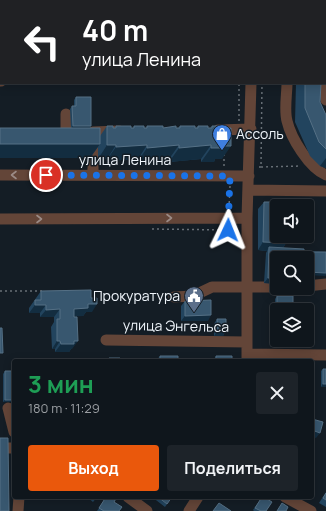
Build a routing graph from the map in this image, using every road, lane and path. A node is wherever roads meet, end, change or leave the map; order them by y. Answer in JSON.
{"nodes":[{"id":1,"x":239,"y":84,"type":"edge"},
{"id":2,"x":251,"y":84,"type":"edge"},
{"id":3,"x":287,"y":84,"type":"edge"},
{"id":4,"x":324,"y":84,"type":"edge"},
{"id":5,"x":326,"y":100,"type":"edge"},
{"id":6,"x":66,"y":114,"type":"dead end"},
{"id":7,"x":239,"y":129,"type":"junction"},
{"id":8,"x":250,"y":129,"type":"junction"},
{"id":9,"x":206,"y":130,"type":"edge"},
{"id":10,"x":134,"y":131,"type":"edge"},
{"id":11,"x":90,"y":135,"type":"edge"},
{"id":12,"x":222,"y":151,"type":"edge"},
{"id":13,"x":313,"y":165,"type":"junction"},
{"id":14,"x":261,"y":167,"type":"dead end"},
{"id":15,"x":0,"y":175,"type":"edge"},
{"id":16,"x":93,"y":175,"type":"junction"},
{"id":17,"x":326,"y":175,"type":"edge"},
{"id":18,"x":230,"y":176,"type":"junction"},
{"id":19,"x":249,"y":176,"type":"junction"},
{"id":20,"x":249,"y":190,"type":"junction"},
{"id":21,"x":326,"y":191,"type":"edge"},
{"id":22,"x":0,"y":218,"type":"edge"},
{"id":23,"x":228,"y":218,"type":"junction"},
{"id":24,"x":247,"y":218,"type":"junction"},
{"id":25,"x":228,"y":230,"type":"dead end"},
{"id":26,"x":326,"y":284,"type":"edge"},
{"id":27,"x":314,"y":285,"type":"edge"},
{"id":28,"x":247,"y":287,"type":"junction"},
{"id":29,"x":270,"y":287,"type":"edge"},
{"id":30,"x":0,"y":291,"type":"edge"},
{"id":31,"x":46,"y":291,"type":"edge"},
{"id":32,"x":174,"y":297,"type":"dead end"},
{"id":33,"x":106,"y":340,"type":"dead end"},
{"id":34,"x":246,"y":342,"type":"junction"},
{"id":35,"x":326,"y":356,"type":"edge"},
{"id":36,"x":247,"y":358,"type":"edge"},
{"id":37,"x":0,"y":448,"type":"edge"},
{"id":38,"x":12,"y":448,"type":"edge"},
{"id":39,"x":19,"y":499,"type":"edge"},
{"id":40,"x":131,"y":499,"type":"edge"},
{"id":41,"x":197,"y":499,"type":"edge"},
{"id":42,"x":289,"y":499,"type":"edge"},
{"id":43,"x":18,"y":511,"type":"edge"},
{"id":44,"x":147,"y":511,"type":"edge"},
{"id":45,"x":189,"y":511,"type":"edge"},
{"id":46,"x":311,"y":511,"type":"edge"}],
"edges":[{"from":1,"to":7,"type":"path"},
{"from":2,"to":8,"type":"street"},
{"from":3,"to":13,"type":"street"},
{"from":4,"to":5,"type":"street"},
{"from":6,"to":11,"type":"street"},
{"from":7,"to":8,"type":"street"},
{"from":7,"to":9,"type":"street"},
{"from":8,"to":19,"type":"street"},
{"from":10,"to":16,"type":"street"},
{"from":12,"to":18,"type":"path"},
{"from":13,"to":14,"type":"path"},
{"from":13,"to":17,"type":"street"},
{"from":16,"to":15,"type":"street","name":"улица Ленина","one_way":true},
{"from":16,"to":18,"type":"street","name":"улица Ленина"},
{"from":18,"to":19,"type":"street","name":"улица Ленина"},
{"from":18,"to":23,"type":"path"},
{"from":19,"to":20,"type":"street"},
{"from":20,"to":21,"type":"street"},
{"from":20,"to":24,"type":"street"},
{"from":22,"to":23,"type":"street","one_way":true},
{"from":23,"to":24,"type":"street"},
{"from":23,"to":25,"type":"path"},
{"from":24,"to":28,"type":"street"},
{"from":26,"to":27,"type":"street"},
{"from":28,"to":29,"type":"street"},
{"from":28,"to":32,"type":"street"},
{"from":28,"to":34,"type":"street"},
{"from":30,"to":31,"type":"path"},
{"from":33,"to":34,"type":"street","name":"улица Энгельса"},
{"from":34,"to":36,"type":"street"},
{"from":35,"to":36,"type":"street"},
{"from":37,"to":38,"type":"street"},
{"from":39,"to":43,"type":"street"},
{"from":40,"to":44,"type":"street"},
{"from":41,"to":45,"type":"street"},
{"from":42,"to":46,"type":"street"}]}
